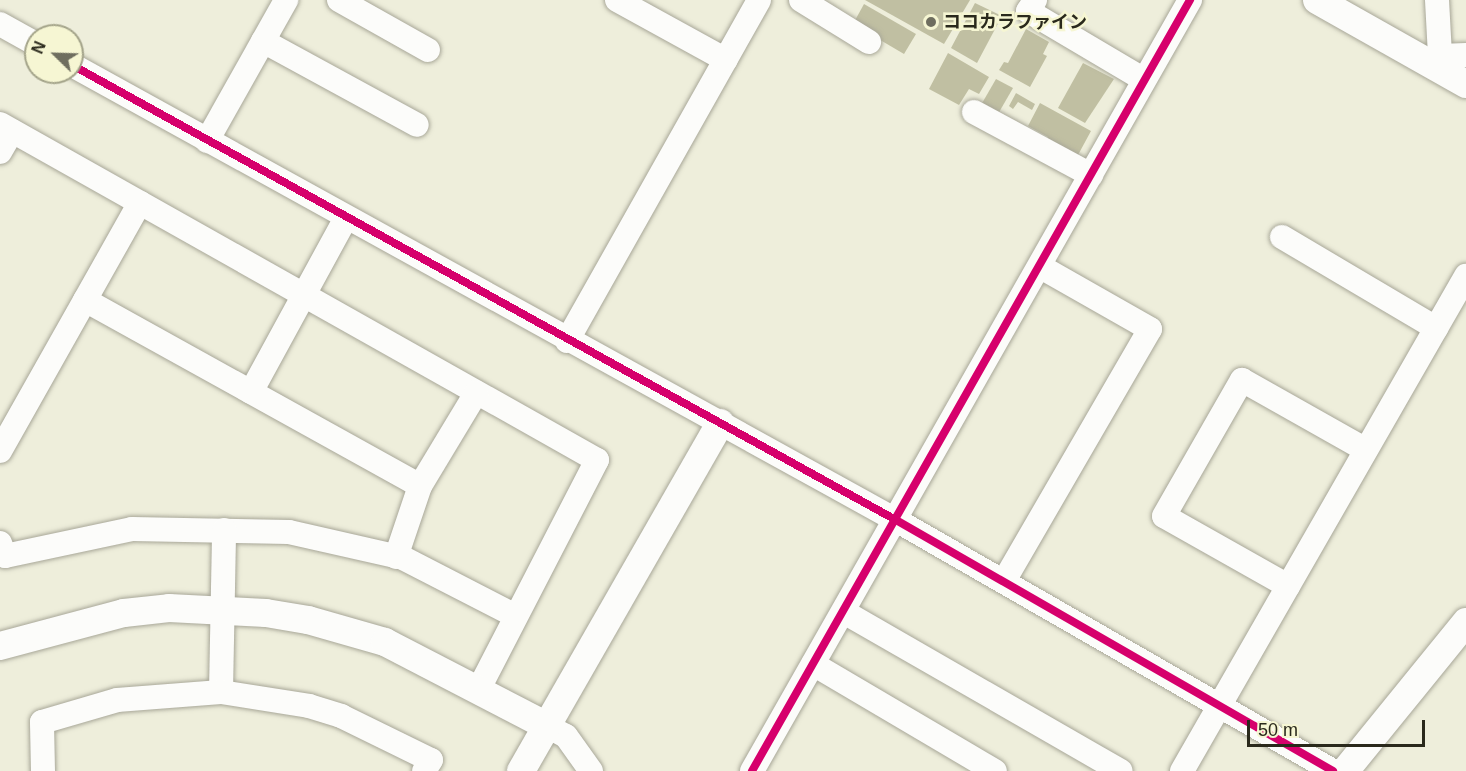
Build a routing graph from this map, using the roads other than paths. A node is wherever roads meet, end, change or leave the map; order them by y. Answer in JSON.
{"nodes":[{"id":1,"x":286,"y":0,"type":"edge"},
{"id":2,"x":339,"y":0,"type":"edge"},
{"id":3,"x":617,"y":0,"type":"edge"},
{"id":4,"x":759,"y":0,"type":"edge"},
{"id":5,"x":801,"y":0,"type":"edge"},
{"id":6,"x":1035,"y":0,"type":"edge"},
{"id":7,"x":1190,"y":0,"type":"edge"},
{"id":8,"x":1317,"y":0,"type":"edge"},
{"id":9,"x":1437,"y":0,"type":"edge"},
{"id":10,"x":0,"y":24,"type":"edge"},
{"id":11,"x":24,"y":37,"type":"edge"},
{"id":12,"x":263,"y":41,"type":"junction"},
{"id":13,"x":869,"y":42,"type":"dead end"},
{"id":14,"x":428,"y":50,"type":"dead end"},
{"id":15,"x":1466,"y":55,"type":"edge"},
{"id":16,"x":726,"y":60,"type":"junction"},
{"id":17,"x":1436,"y":60,"type":"junction"},
{"id":18,"x":84,"y":71,"type":"edge"},
{"id":19,"x":1143,"y":79,"type":"junction"},
{"id":20,"x":1466,"y":84,"type":"edge"},
{"id":21,"x":974,"y":112,"type":"dead end"},
{"id":22,"x":417,"y":125,"type":"dead end"},
{"id":23,"x":6,"y":127,"type":"edge"},
{"id":24,"x":207,"y":141,"type":"junction"},
{"id":25,"x":0,"y":152,"type":"edge"},
{"id":26,"x":1091,"y":175,"type":"junction"},
{"id":27,"x":140,"y":203,"type":"junction"},
{"id":28,"x":346,"y":218,"type":"junction"},
{"id":29,"x":1282,"y":237,"type":"dead end"},
{"id":30,"x":1041,"y":267,"type":"junction"},
{"id":31,"x":1466,"y":276,"type":"edge"},
{"id":32,"x":305,"y":296,"type":"junction"},
{"id":33,"x":85,"y":300,"type":"junction"},
{"id":34,"x":1436,"y":328,"type":"junction"},
{"id":35,"x":567,"y":341,"type":"junction"},
{"id":36,"x":251,"y":392,"type":"junction"},
{"id":37,"x":476,"y":393,"type":"junction"},
{"id":38,"x":720,"y":423,"type":"junction"},
{"id":39,"x":1366,"y":450,"type":"junction"},
{"id":40,"x":0,"y":451,"type":"edge"},
{"id":41,"x":420,"y":486,"type":"junction"},
{"id":42,"x":896,"y":520,"type":"junction"},
{"id":43,"x":224,"y":530,"type":"junction"},
{"id":44,"x":0,"y":543,"type":"edge"},
{"id":45,"x":396,"y":557,"type":"junction"},
{"id":46,"x":1004,"y":581,"type":"junction"},
{"id":47,"x":1288,"y":586,"type":"junction"},
{"id":48,"x":225,"y":609,"type":"junction"},
{"id":49,"x":844,"y":612,"type":"junction"},
{"id":50,"x":516,"y":616,"type":"junction"},
{"id":51,"x":1466,"y":622,"type":"edge"},
{"id":52,"x":0,"y":646,"type":"edge"},
{"id":53,"x":813,"y":664,"type":"junction"},
{"id":54,"x":479,"y":689,"type":"junction"},
{"id":55,"x":221,"y":692,"type":"junction"},
{"id":56,"x":1218,"y":705,"type":"junction"},
{"id":57,"x":547,"y":726,"type":"junction"},
{"id":58,"x":43,"y":771,"type":"edge"},
{"id":59,"x":424,"y":771,"type":"edge"},
{"id":60,"x":521,"y":771,"type":"edge"},
{"id":61,"x":591,"y":771,"type":"edge"},
{"id":62,"x":752,"y":771,"type":"edge"},
{"id":63,"x":995,"y":771,"type":"edge"},
{"id":64,"x":1121,"y":771,"type":"edge"},
{"id":65,"x":1182,"y":771,"type":"edge"},
{"id":66,"x":1333,"y":771,"type":"edge"},
{"id":67,"x":1345,"y":771,"type":"edge"}],
"edges":[{"from":1,"to":12,"type":"street"},
{"from":2,"to":14,"type":"street"},
{"from":3,"to":16,"type":"street"},
{"from":4,"to":16,"type":"street"},
{"from":5,"to":13,"type":"street"},
{"from":6,"to":19,"type":"street"},
{"from":7,"to":19,"type":"street"},
{"from":8,"to":17,"type":"street"},
{"from":9,"to":17,"type":"street"},
{"from":10,"to":11,"type":"street"},
{"from":12,"to":22,"type":"street"},
{"from":12,"to":24,"type":"street"},
{"from":15,"to":17,"type":"street"},
{"from":16,"to":35,"type":"street"},
{"from":17,"to":20,"type":"street"},
{"from":18,"to":24,"type":"street"},
{"from":19,"to":26,"type":"street"},
{"from":21,"to":26,"type":"street"},
{"from":23,"to":25,"type":"street"},
{"from":23,"to":27,"type":"street"},
{"from":24,"to":28,"type":"street"},
{"from":26,"to":30,"type":"street"},
{"from":27,"to":32,"type":"street"},
{"from":27,"to":33,"type":"street"},
{"from":28,"to":32,"type":"street"},
{"from":28,"to":35,"type":"street"},
{"from":29,"to":34,"type":"street"},
{"from":30,"to":42,"type":"street"},
{"from":30,"to":46,"type":"street"},
{"from":31,"to":34,"type":"street"},
{"from":32,"to":36,"type":"street"},
{"from":32,"to":37,"type":"street"},
{"from":33,"to":36,"type":"street"},
{"from":33,"to":40,"type":"street"},
{"from":34,"to":39,"type":"street"},
{"from":35,"to":38,"type":"street"},
{"from":36,"to":41,"type":"street"},
{"from":37,"to":41,"type":"street"},
{"from":37,"to":50,"type":"street"},
{"from":38,"to":42,"type":"street"},
{"from":38,"to":57,"type":"street"},
{"from":39,"to":47,"type":"street"},
{"from":39,"to":47,"type":"street"},
{"from":41,"to":45,"type":"street"},
{"from":42,"to":46,"type":"street"},
{"from":42,"to":49,"type":"street"},
{"from":43,"to":44,"type":"street"},
{"from":43,"to":45,"type":"street"},
{"from":43,"to":48,"type":"street"},
{"from":45,"to":50,"type":"street"},
{"from":46,"to":56,"type":"street"},
{"from":47,"to":56,"type":"street"},
{"from":48,"to":52,"type":"street"},
{"from":48,"to":54,"type":"street"},
{"from":48,"to":55,"type":"street"},
{"from":49,"to":53,"type":"street"},
{"from":49,"to":64,"type":"street"},
{"from":50,"to":54,"type":"street"},
{"from":51,"to":67,"type":"street"},
{"from":53,"to":62,"type":"street"},
{"from":53,"to":63,"type":"street"},
{"from":54,"to":57,"type":"street"},
{"from":55,"to":58,"type":"street"},
{"from":55,"to":59,"type":"street"},
{"from":56,"to":65,"type":"street"},
{"from":56,"to":66,"type":"street"},
{"from":57,"to":60,"type":"street"},
{"from":57,"to":61,"type":"street"}]}
